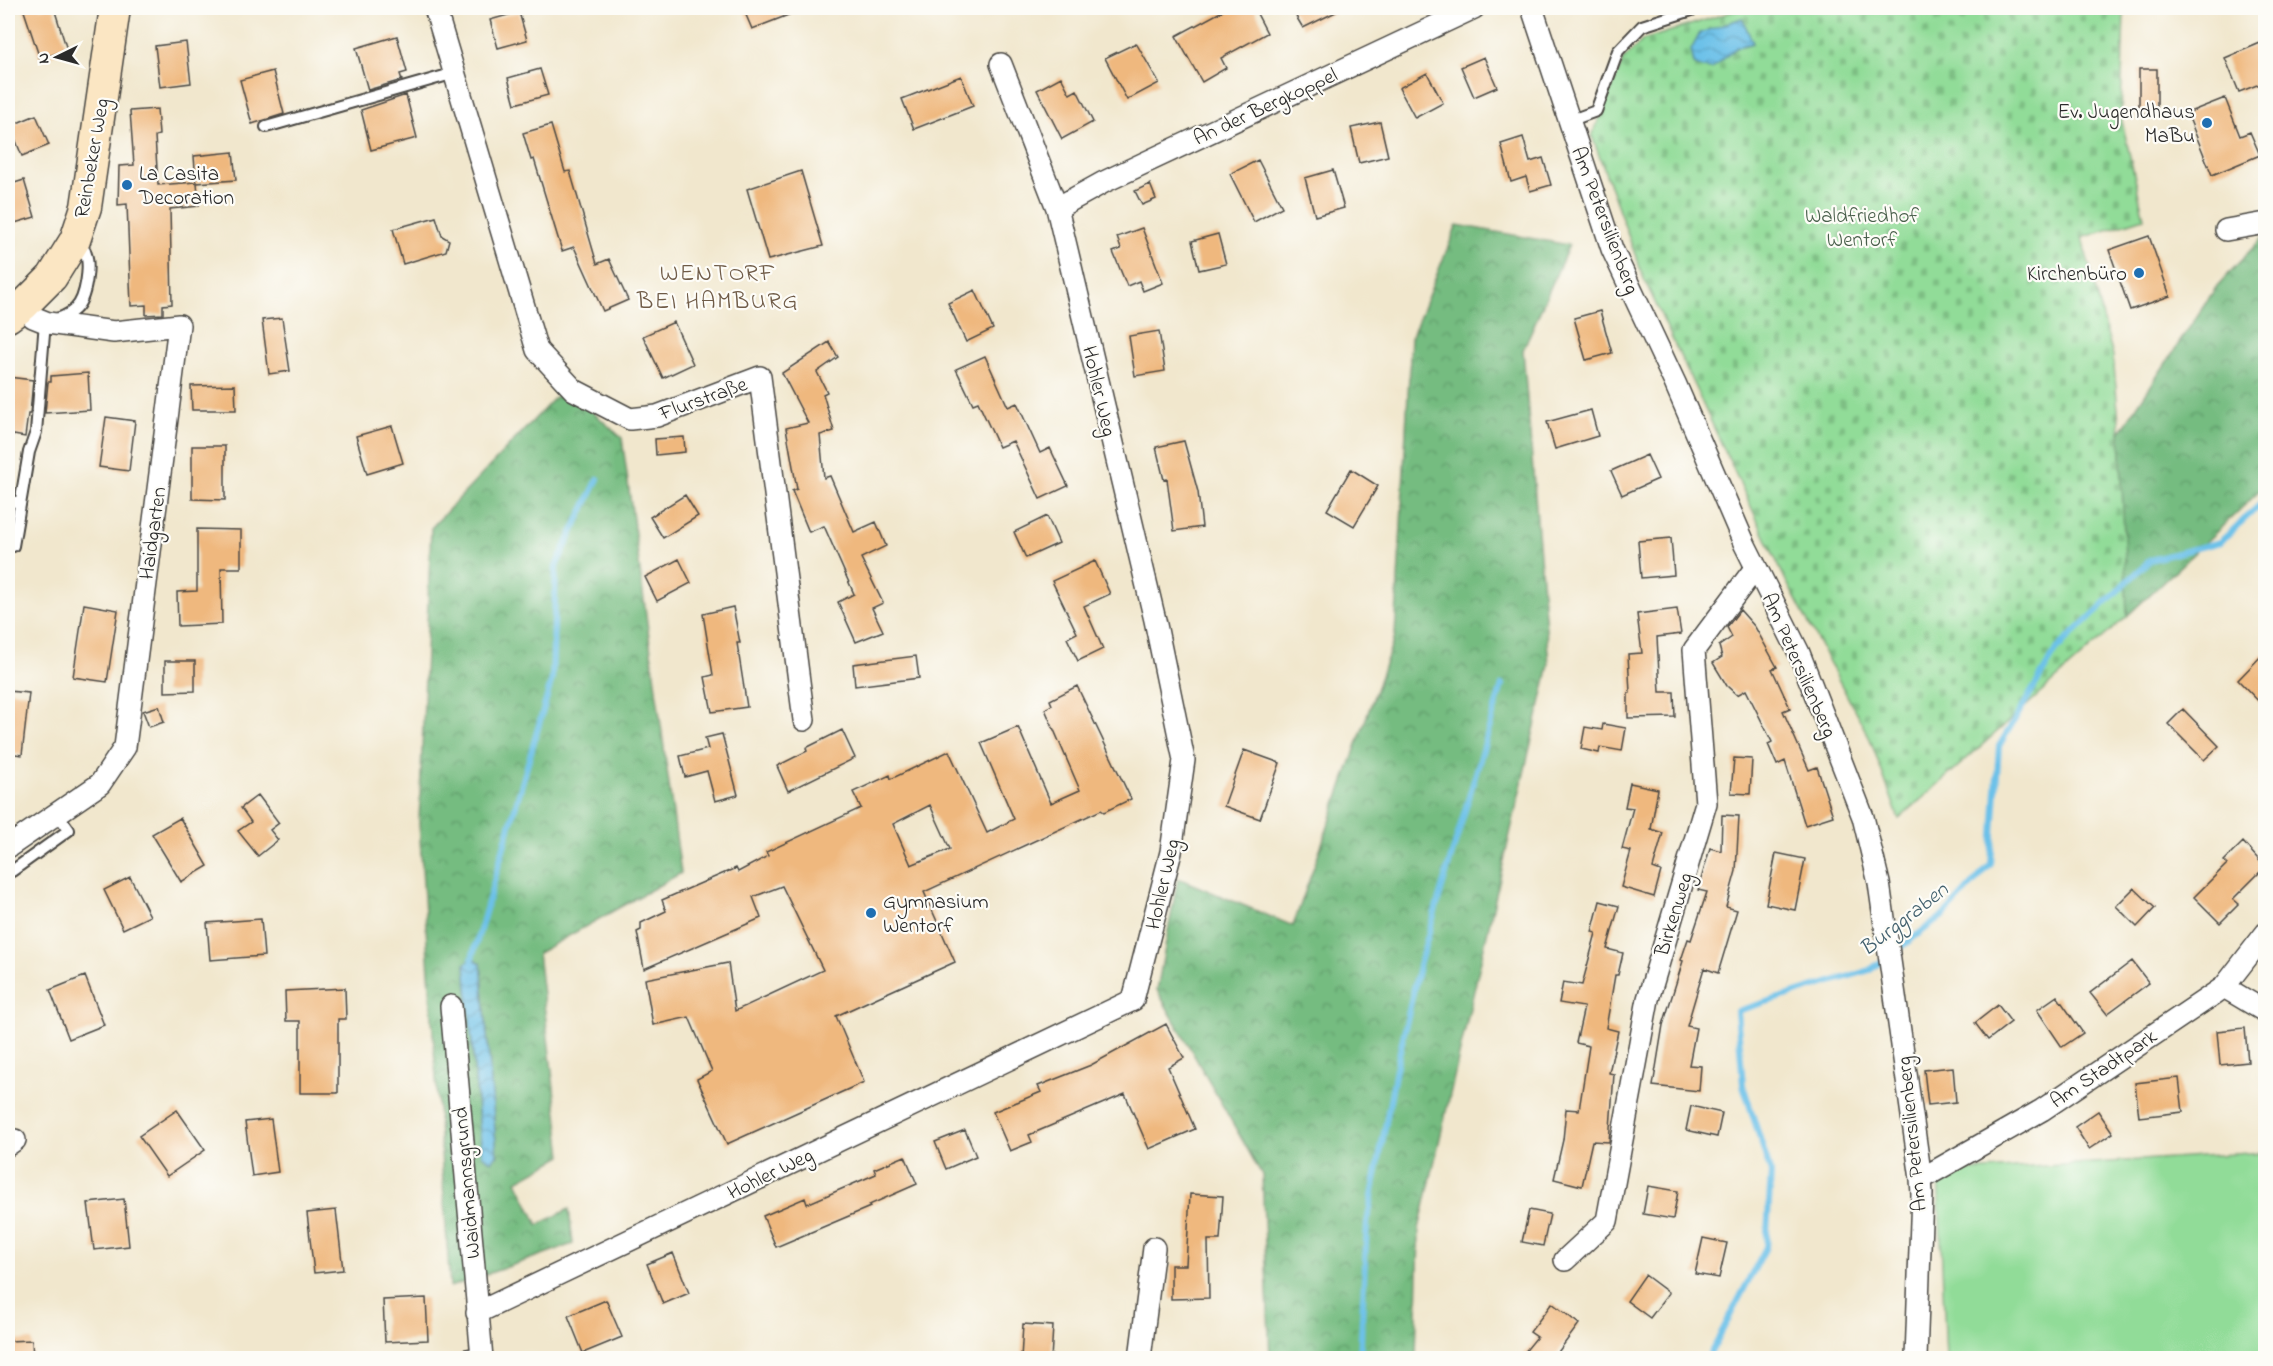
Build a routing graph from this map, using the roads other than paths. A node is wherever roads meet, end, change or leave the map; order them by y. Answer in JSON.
{"nodes":[{"id":1,"x":115,"y":8,"type":"edge"},
{"id":2,"x":435,"y":8,"type":"edge"},
{"id":3,"x":1474,"y":8,"type":"edge"},
{"id":4,"x":1532,"y":8,"type":"edge"},
{"id":5,"x":1698,"y":8,"type":"edge"},
{"id":6,"x":1001,"y":64,"type":"dead end"},
{"id":7,"x":455,"y":74,"type":"junction"},
{"id":8,"x":1569,"y":121,"type":"junction"},
{"id":9,"x":266,"y":127,"type":"dead end"},
{"id":10,"x":1057,"y":208,"type":"junction"},
{"id":11,"x":2265,"y":223,"type":"edge"},
{"id":12,"x":2226,"y":230,"type":"dead end"},
{"id":13,"x":75,"y":240,"type":"junction"},
{"id":14,"x":26,"y":315,"type":"edge"},
{"id":15,"x":8,"y":500,"type":"edge"},
{"id":16,"x":19,"y":503,"type":"junction"},
{"id":17,"x":13,"y":546,"type":"dead end"},
{"id":18,"x":1756,"y":567,"type":"junction"},
{"id":19,"x":804,"y":720,"type":"dead end"},
{"id":20,"x":57,"y":813,"type":"junction"},
{"id":21,"x":8,"y":847,"type":"edge"},
{"id":22,"x":12,"y":872,"type":"dead end"},
{"id":23,"x":2265,"y":933,"type":"edge"},
{"id":24,"x":2224,"y":987,"type":"junction"},
{"id":25,"x":451,"y":1006,"type":"dead end"},
{"id":26,"x":2265,"y":1012,"type":"edge"},
{"id":27,"x":1920,"y":1179,"type":"junction"},
{"id":28,"x":1154,"y":1248,"type":"dead end"},
{"id":29,"x":1565,"y":1260,"type":"dead end"},
{"id":30,"x":477,"y":1313,"type":"junction"},
{"id":31,"x":482,"y":1355,"type":"edge"},
{"id":32,"x":452,"y":1359,"type":"edge"},
{"id":33,"x":1140,"y":1359,"type":"edge"},
{"id":34,"x":1916,"y":1359,"type":"edge"}],
"edges":[{"from":1,"to":13,"type":"main road","name":"Reinbeker Weg"},
{"from":2,"to":7,"type":"street","name":"Flurstraße"},
{"from":3,"to":10,"type":"street","name":"An der Bergkoppel"},
{"from":4,"to":8,"type":"street","name":"Am Petersilienberg"},
{"from":5,"to":8,"type":"lane"},
{"from":6,"to":10,"type":"street","name":"Hohler Weg"},
{"from":7,"to":9,"type":"lane"},
{"from":7,"to":19,"type":"street","name":"Flurstraße"},
{"from":8,"to":18,"type":"street","name":"Am Petersilienberg"},
{"from":10,"to":30,"type":"street","name":"Hohler Weg"},
{"from":11,"to":12,"type":"street"},
{"from":13,"to":14,"type":"main road","name":"Reinbeker Weg"},
{"from":13,"to":14,"type":"lane"},
{"from":14,"to":16,"type":"lane"},
{"from":14,"to":20,"type":"street","name":"Haidgarten"},
{"from":15,"to":16,"type":"lane"},
{"from":16,"to":17,"type":"lane"},
{"from":18,"to":27,"type":"street","name":"Am Petersilienberg"},
{"from":18,"to":29,"type":"street","name":"Birkenweg"},
{"from":20,"to":21,"type":"street","name":"Haidgarten"},
{"from":20,"to":22,"type":"lane"},
{"from":23,"to":24,"type":"street","name":"Am Stadtpark"},
{"from":24,"to":26,"type":"street"},
{"from":24,"to":27,"type":"street","name":"Am Stadtpark"},
{"from":25,"to":30,"type":"street","name":"Waidmannsgrund"},
{"from":27,"to":34,"type":"street","name":"Am Petersilienberg"},
{"from":28,"to":33,"type":"street"},
{"from":30,"to":31,"type":"street","name":"Waidmannsgrund"},
{"from":31,"to":32,"type":"lane"}]}
